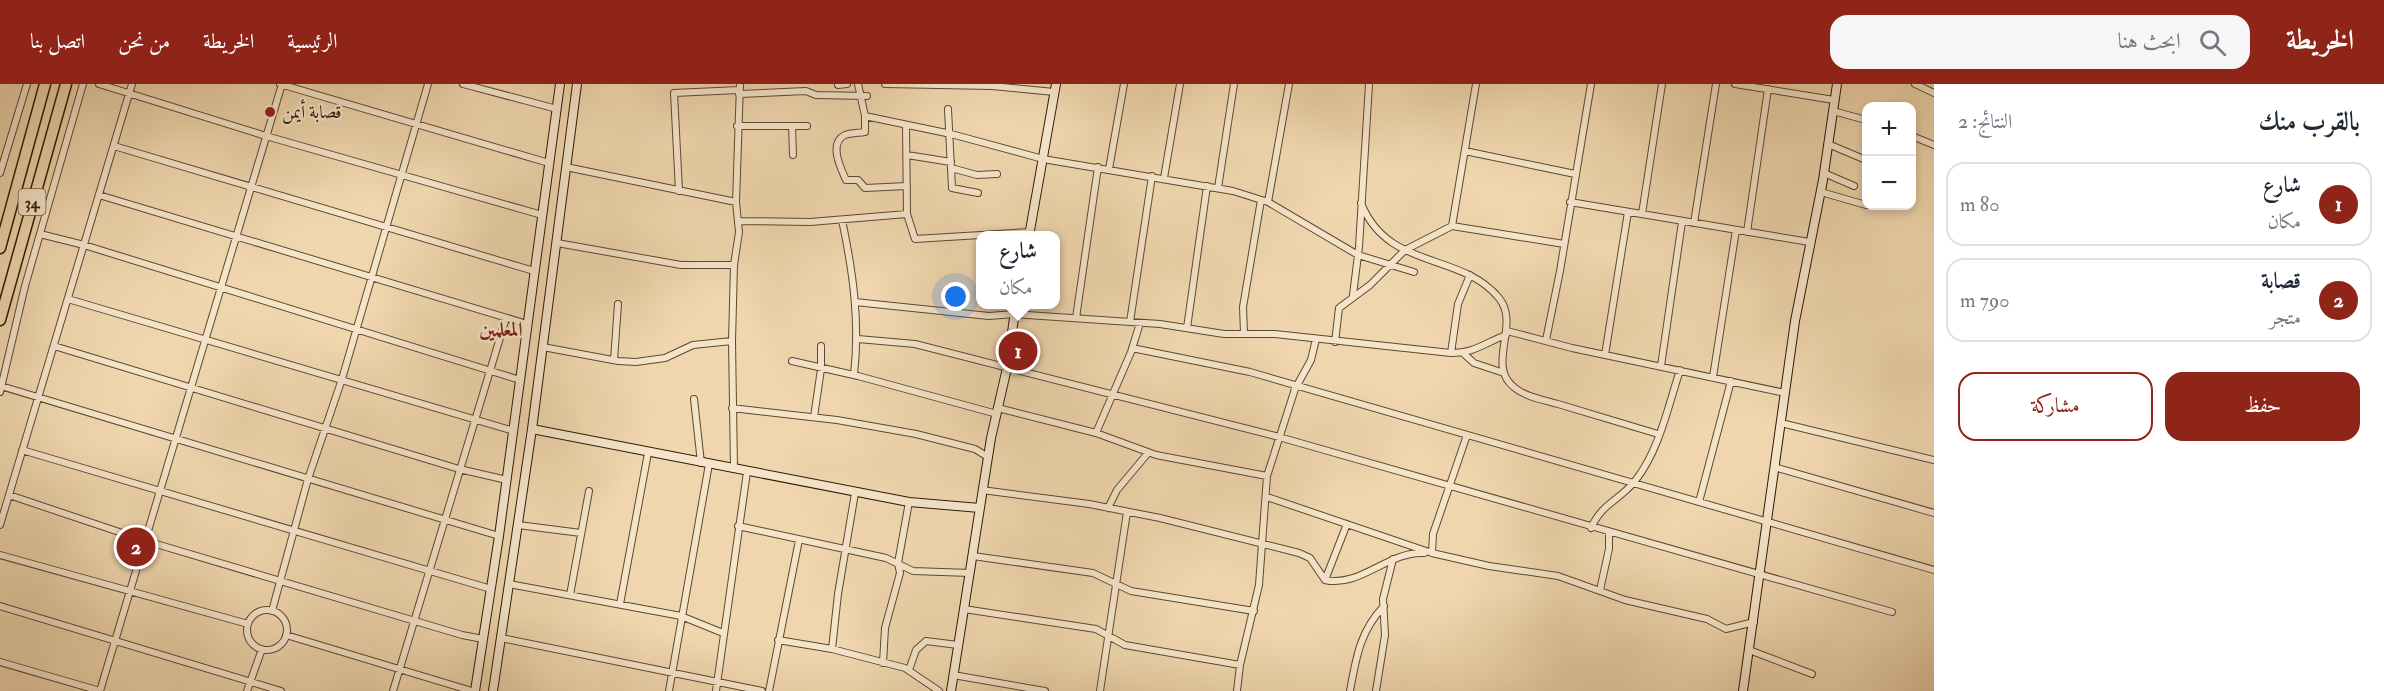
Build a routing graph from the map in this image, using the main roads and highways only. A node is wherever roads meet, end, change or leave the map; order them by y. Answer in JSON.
{"nodes":[{"id":1,"x":45,"y":84,"type":"edge"},
{"id":2,"x":66,"y":84,"type":"edge"},
{"id":3,"x":26,"y":152,"type":"junction"},
{"id":4,"x":45,"y":158,"type":"junction"},
{"id":5,"x":0,"y":248,"type":"edge"},
{"id":6,"x":0,"y":320,"type":"edge"}],
"edges":[{"from":1,"to":3,"type":"highway","number":"34"},
{"from":2,"to":4,"type":"highway","number":"34"},
{"from":3,"to":4,"type":"highway"},
{"from":3,"to":5,"type":"highway","number":"34"},
{"from":4,"to":6,"type":"highway","number":"34"}]}
